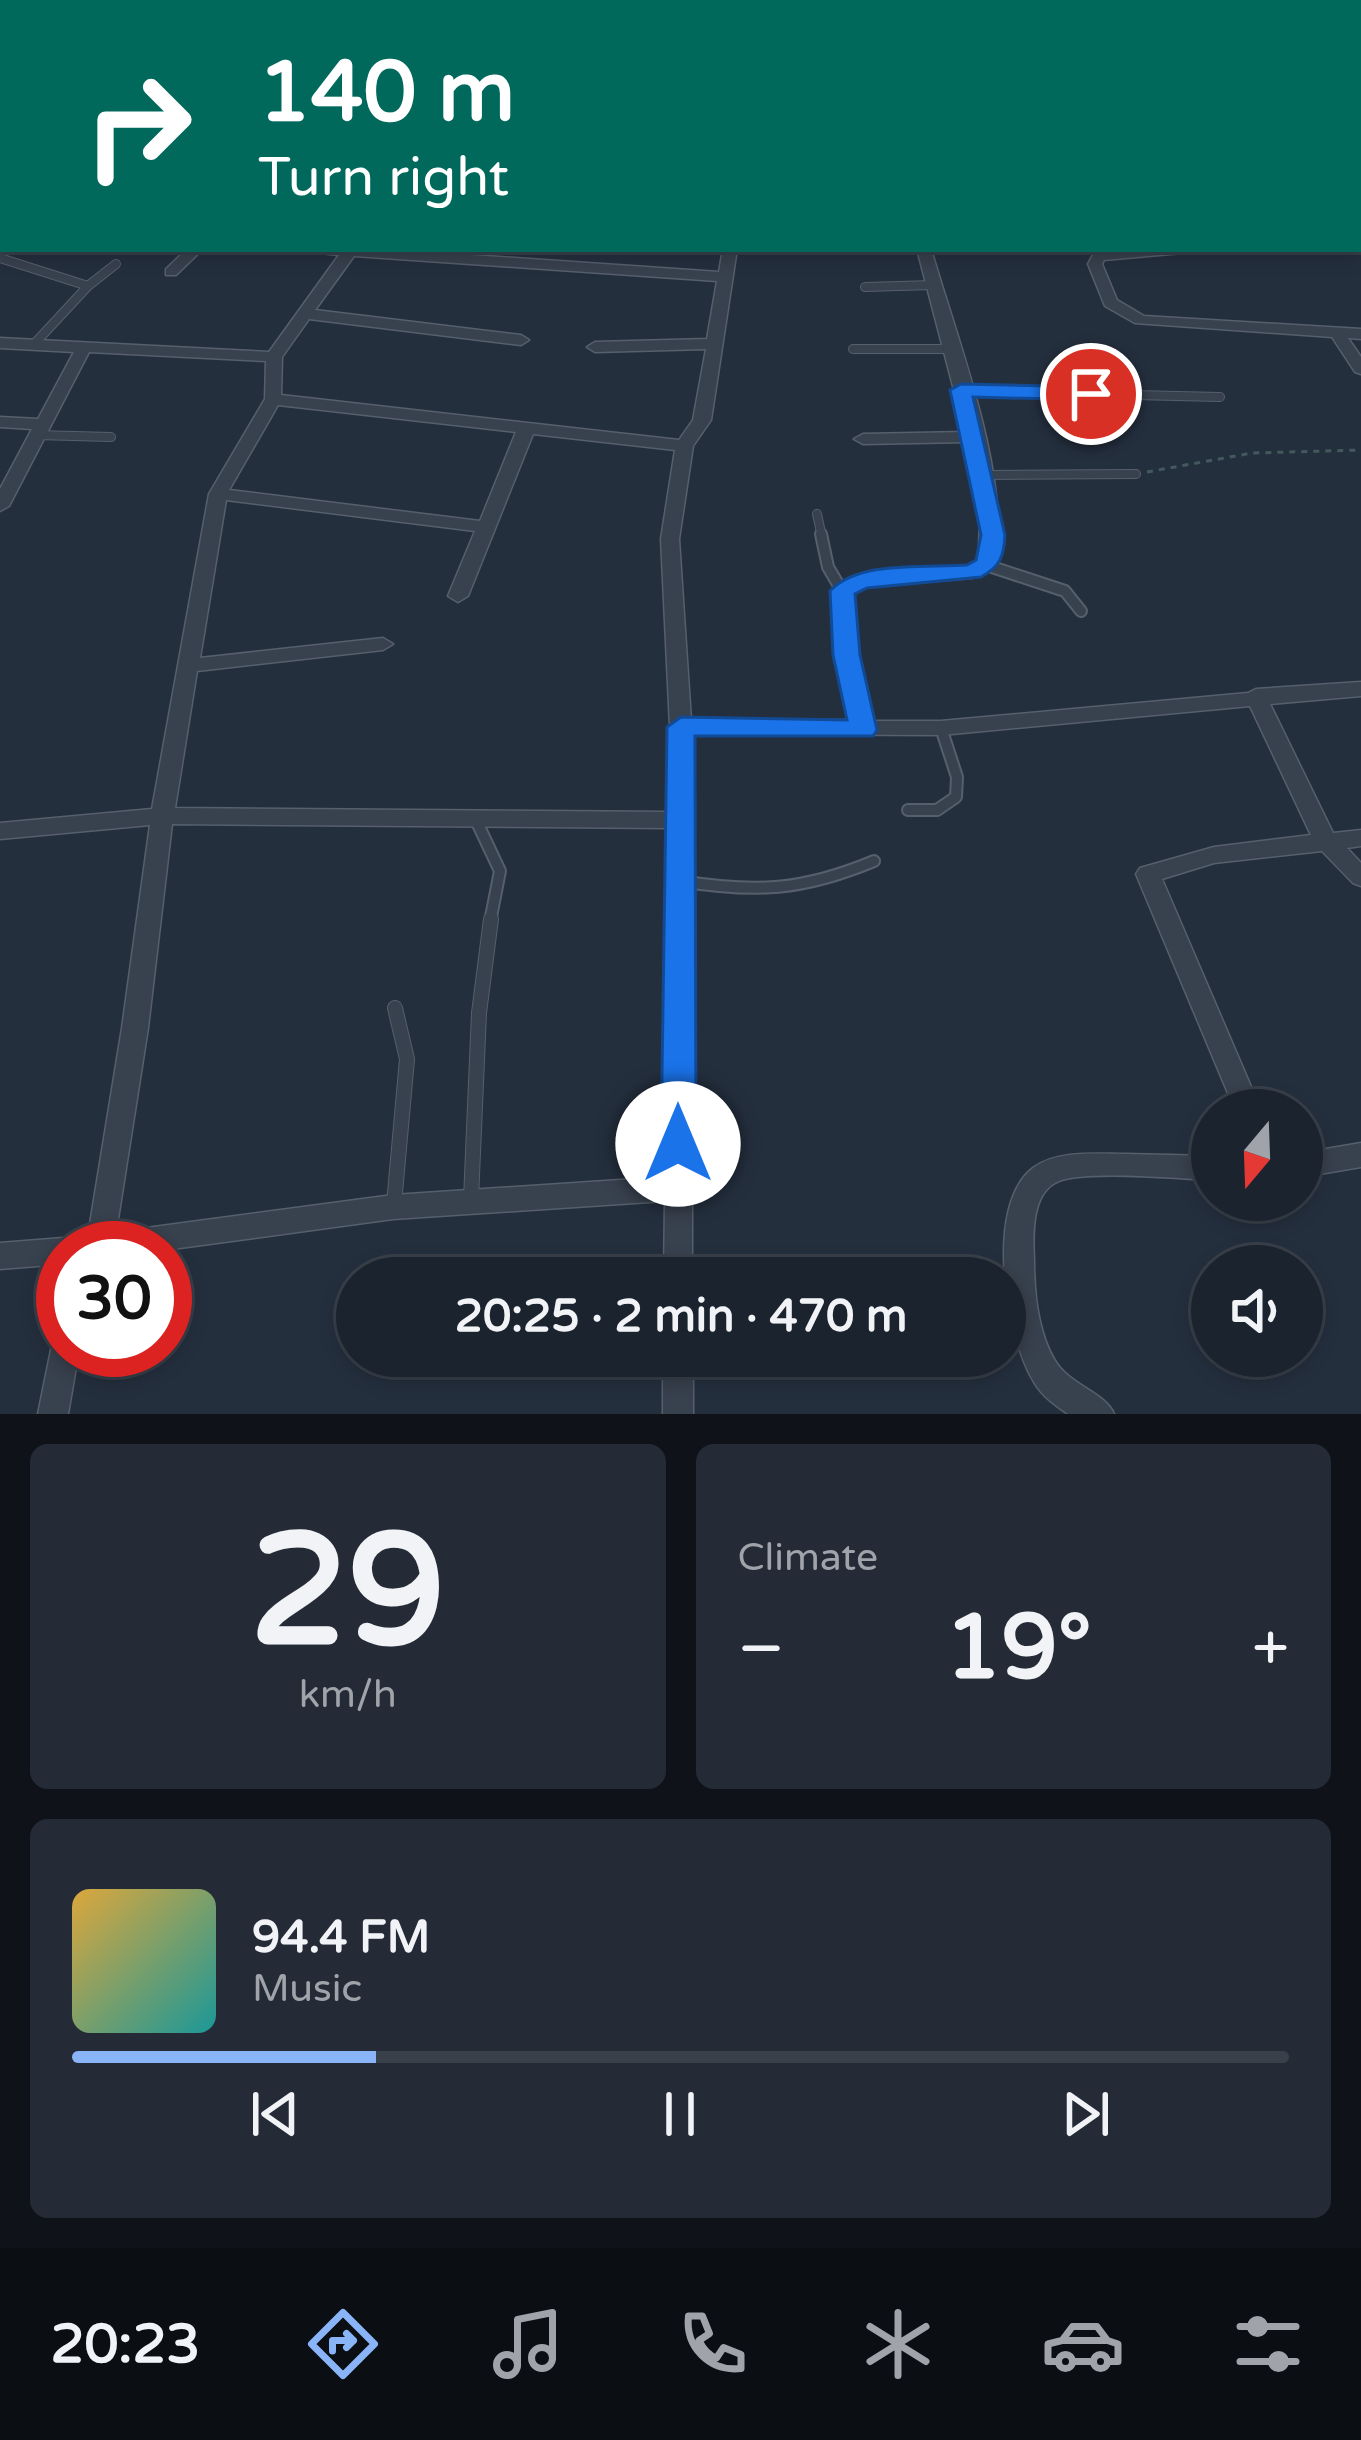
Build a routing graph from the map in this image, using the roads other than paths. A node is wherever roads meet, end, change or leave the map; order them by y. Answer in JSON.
{"nodes":[{"id":1,"x":193,"y":252,"type":"edge"},
{"id":2,"x":349,"y":252,"type":"edge"},
{"id":3,"x":729,"y":252,"type":"edge"},
{"id":4,"x":925,"y":252,"type":"edge"},
{"id":5,"x":1146,"y":252,"type":"edge"},
{"id":6,"x":0,"y":258,"type":"edge"},
{"id":7,"x":116,"y":264,"type":"dead end"},
{"id":8,"x":171,"y":272,"type":"dead end"},
{"id":9,"x":723,"y":277,"type":"junction"},
{"id":10,"x":934,"y":285,"type":"junction"},
{"id":11,"x":88,"y":286,"type":"junction"},
{"id":12,"x":865,"y":287,"type":"dead end"},
{"id":13,"x":308,"y":314,"type":"junction"},
{"id":14,"x":0,"y":326,"type":"edge"},
{"id":15,"x":1337,"y":333,"type":"junction"},
{"id":16,"x":1361,"y":334,"type":"edge"},
{"id":17,"x":521,"y":340,"type":"dead end"},
{"id":18,"x":36,"y":341,"type":"junction"},
{"id":19,"x":0,"y":343,"type":"edge"},
{"id":20,"x":716,"y":344,"type":"junction"},
{"id":21,"x":84,"y":347,"type":"junction"},
{"id":22,"x":595,"y":347,"type":"dead end"},
{"id":23,"x":853,"y":349,"type":"dead end"},
{"id":24,"x":950,"y":349,"type":"junction"},
{"id":25,"x":274,"y":357,"type":"junction"},
{"id":26,"x":1361,"y":369,"type":"edge"},
{"id":27,"x":961,"y":390,"type":"junction"},
{"id":28,"x":1220,"y":397,"type":"dead end"},
{"id":29,"x":273,"y":400,"type":"junction"},
{"id":30,"x":0,"y":422,"type":"edge"},
{"id":31,"x":527,"y":428,"type":"junction"},
{"id":32,"x":39,"y":429,"type":"junction"},
{"id":33,"x":111,"y":437,"type":"dead end"},
{"id":34,"x":972,"y":437,"type":"junction"},
{"id":35,"x":863,"y":439,"type":"dead end"},
{"id":36,"x":684,"y":446,"type":"junction"},
{"id":37,"x":1136,"y":474,"type":"road end"},
{"id":38,"x":981,"y":475,"type":"junction"},
{"id":39,"x":218,"y":494,"type":"junction"},
{"id":40,"x":0,"y":506,"type":"edge"},
{"id":41,"x":817,"y":514,"type":"dead end"},
{"id":42,"x":487,"y":527,"type":"junction"},
{"id":43,"x":986,"y":565,"type":"junction"},
{"id":44,"x":842,"y":591,"type":"junction"},
{"id":45,"x":458,"y":596,"type":"dead end"},
{"id":46,"x":1081,"y":610,"type":"dead end"},
{"id":47,"x":382,"y":644,"type":"dead end"},
{"id":48,"x":187,"y":666,"type":"junction"},
{"id":49,"x":1361,"y":689,"type":"edge"},
{"id":50,"x":1256,"y":696,"type":"junction"},
{"id":51,"x":681,"y":727,"type":"junction"},
{"id":52,"x":941,"y":728,"type":"junction"},
{"id":53,"x":863,"y":730,"type":"junction"},
{"id":54,"x":908,"y":810,"type":"dead end"},
{"id":55,"x":162,"y":816,"type":"junction"},
{"id":56,"x":475,"y":818,"type":"junction"},
{"id":57,"x":677,"y":820,"type":"junction"},
{"id":58,"x":0,"y":830,"type":"edge"},
{"id":59,"x":1361,"y":838,"type":"edge"},
{"id":60,"x":1325,"y":840,"type":"junction"},
{"id":61,"x":874,"y":862,"type":"dead end"},
{"id":62,"x":1361,"y":877,"type":"edge"},
{"id":63,"x":677,"y":880,"type":"junction"},
{"id":64,"x":395,"y":1008,"type":"dead end"},
{"id":65,"x":1238,"y":1089,"type":"edge"},
{"id":66,"x":1361,"y":1155,"type":"edge"},
{"id":67,"x":1323,"y":1161,"type":"edge"},
{"id":68,"x":1191,"y":1168,"type":"edge"},
{"id":69,"x":678,"y":1188,"type":"junction"},
{"id":70,"x":471,"y":1202,"type":"junction"},
{"id":71,"x":393,"y":1207,"type":"junction"},
{"id":72,"x":104,"y":1221,"type":"edge"},
{"id":73,"x":192,"y":1234,"type":"edge"},
{"id":74,"x":36,"y":1253,"type":"edge"},
{"id":75,"x":0,"y":1256,"type":"edge"},
{"id":76,"x":678,"y":1257,"type":"edge"},
{"id":77,"x":59,"y":1377,"type":"edge"},
{"id":78,"x":678,"y":1377,"type":"edge"},
{"id":79,"x":53,"y":1414,"type":"edge"},
{"id":80,"x":678,"y":1414,"type":"edge"},
{"id":81,"x":1099,"y":1414,"type":"edge"}],
"edges":[{"from":1,"to":8,"type":"street"},
{"from":2,"to":9,"type":"street"},
{"from":2,"to":13,"type":"street"},
{"from":3,"to":9,"type":"street"},
{"from":4,"to":10,"type":"street"},
{"from":5,"to":15,"type":"street"},
{"from":6,"to":11,"type":"lane"},
{"from":7,"to":11,"type":"lane"},
{"from":9,"to":20,"type":"street"},
{"from":10,"to":12,"type":"lane"},
{"from":10,"to":24,"type":"street"},
{"from":11,"to":18,"type":"lane"},
{"from":13,"to":17,"type":"street"},
{"from":13,"to":25,"type":"street"},
{"from":14,"to":18,"type":"street"},
{"from":15,"to":16,"type":"street"},
{"from":15,"to":26,"type":"street"},
{"from":18,"to":19,"type":"street"},
{"from":18,"to":21,"type":"street"},
{"from":20,"to":22,"type":"street"},
{"from":20,"to":36,"type":"street"},
{"from":21,"to":25,"type":"street"},
{"from":21,"to":32,"type":"street"},
{"from":23,"to":24,"type":"lane"},
{"from":24,"to":27,"type":"street"},
{"from":25,"to":29,"type":"street"},
{"from":27,"to":28,"type":"lane"},
{"from":27,"to":34,"type":"street"},
{"from":29,"to":31,"type":"street"},
{"from":29,"to":39,"type":"street"},
{"from":30,"to":32,"type":"street"},
{"from":31,"to":36,"type":"street"},
{"from":31,"to":42,"type":"street"},
{"from":32,"to":33,"type":"lane"},
{"from":32,"to":40,"type":"street"},
{"from":34,"to":35,"type":"street"},
{"from":34,"to":38,"type":"street"},
{"from":36,"to":51,"type":"street"},
{"from":37,"to":38,"type":"lane"},
{"from":38,"to":43,"type":"street"},
{"from":39,"to":42,"type":"street"},
{"from":39,"to":48,"type":"street"},
{"from":41,"to":44,"type":"lane"},
{"from":42,"to":45,"type":"street"},
{"from":43,"to":44,"type":"street"},
{"from":43,"to":46,"type":"lane"},
{"from":44,"to":53,"type":"street"},
{"from":47,"to":48,"type":"street"},
{"from":48,"to":55,"type":"street"},
{"from":49,"to":50,"type":"street"},
{"from":50,"to":52,"type":"street"},
{"from":50,"to":60,"type":"street"},
{"from":51,"to":53,"type":"street"},
{"from":51,"to":57,"type":"street"},
{"from":52,"to":53,"type":"street"},
{"from":52,"to":54,"type":"lane"},
{"from":55,"to":56,"type":"street"},
{"from":55,"to":58,"type":"street"},
{"from":55,"to":72,"type":"street"},
{"from":56,"to":57,"type":"street"},
{"from":56,"to":70,"type":"lane"},
{"from":57,"to":63,"type":"street"},
{"from":59,"to":60,"type":"street"},
{"from":60,"to":62,"type":"street"},
{"from":60,"to":65,"type":"street"},
{"from":61,"to":63,"type":"lane"},
{"from":63,"to":69,"type":"street"},
{"from":64,"to":71,"type":"lane"},
{"from":66,"to":67,"type":"street"},
{"from":68,"to":81,"type":"street"},
{"from":69,"to":70,"type":"street"},
{"from":69,"to":76,"type":"street"},
{"from":70,"to":71,"type":"street"},
{"from":71,"to":73,"type":"street"},
{"from":74,"to":75,"type":"street"},
{"from":77,"to":79,"type":"street"},
{"from":78,"to":80,"type":"street"}]}
